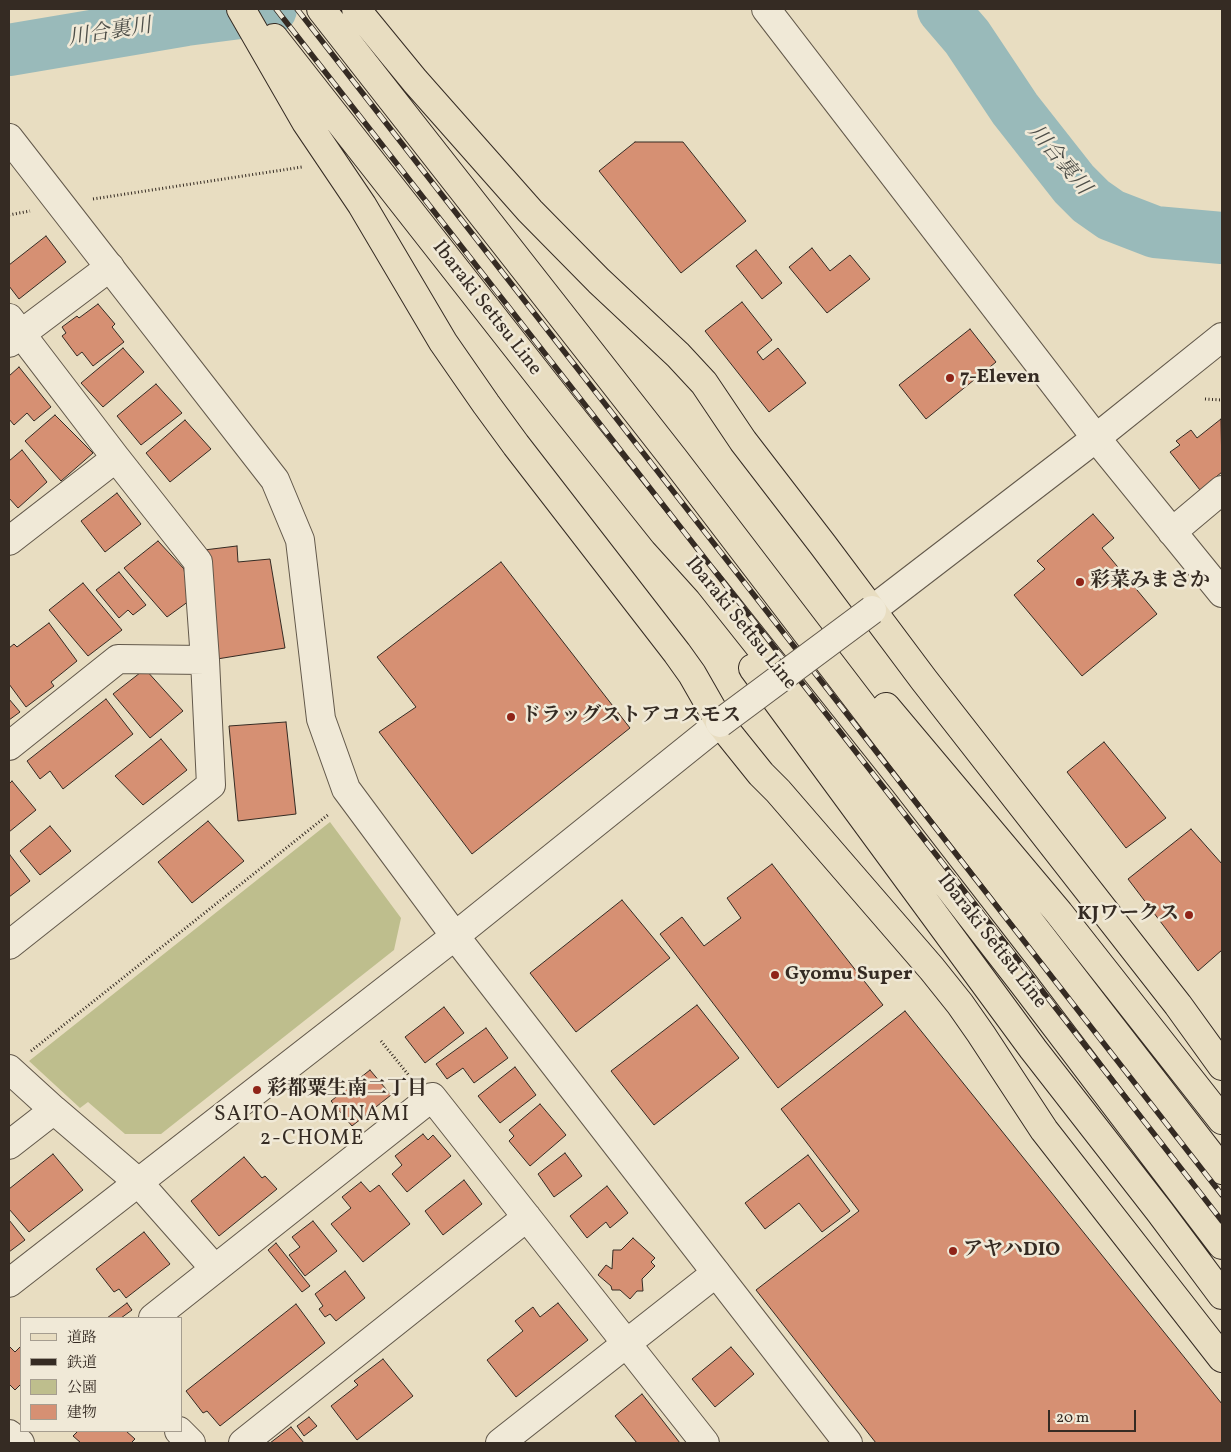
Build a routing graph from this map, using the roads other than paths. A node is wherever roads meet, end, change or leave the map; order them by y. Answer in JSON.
{"nodes":[{"id":1,"x":241,"y":9,"type":"edge"},
{"id":2,"x":251,"y":9,"type":"edge"},
{"id":3,"x":320,"y":9,"type":"edge"},
{"id":4,"x":356,"y":9,"type":"edge"},
{"id":5,"x":766,"y":9,"type":"edge"},
{"id":6,"x":316,"y":114,"type":"junction"},
{"id":7,"x":13,"y":144,"type":"edge"},
{"id":8,"x":110,"y":267,"type":"junction"},
{"id":9,"x":13,"y":332,"type":"edge"},
{"id":10,"x":1222,"y":337,"type":"edge"},
{"id":11,"x":1096,"y":438,"type":"junction"},
{"id":12,"x":116,"y":458,"type":"junction"},
{"id":13,"x":1222,"y":490,"type":"edge"},
{"id":14,"x":706,"y":501,"type":"junction"},
{"id":15,"x":1172,"y":532,"type":"junction"},
{"id":16,"x":664,"y":533,"type":"junction"},
{"id":17,"x":9,"y":542,"type":"edge"},
{"id":18,"x":1222,"y":593,"type":"edge"},
{"id":19,"x":872,"y":610,"type":"junction"},
{"id":20,"x":205,"y":660,"type":"junction"},
{"id":21,"x":720,"y":723,"type":"junction"},
{"id":22,"x":9,"y":746,"type":"edge"},
{"id":23,"x":455,"y":936,"type":"junction"},
{"id":24,"x":9,"y":945,"type":"edge"},
{"id":25,"x":18,"y":1062,"type":"edge"},
{"id":26,"x":1222,"y":1066,"type":"edge"},
{"id":27,"x":54,"y":1110,"type":"junction"},
{"id":28,"x":1222,"y":1120,"type":"edge"},
{"id":29,"x":9,"y":1145,"type":"edge"},
{"id":30,"x":1222,"y":1170,"type":"edge"},
{"id":31,"x":138,"y":1182,"type":"junction"},
{"id":32,"x":527,"y":1217,"type":"junction"},
{"id":33,"x":1222,"y":1244,"type":"edge"},
{"id":34,"x":215,"y":1269,"type":"junction"},
{"id":35,"x":716,"y":1273,"type":"junction"},
{"id":36,"x":9,"y":1283,"type":"edge"},
{"id":37,"x":1222,"y":1296,"type":"edge"},
{"id":38,"x":154,"y":1317,"type":"edge"},
{"id":39,"x":626,"y":1342,"type":"junction"},
{"id":40,"x":1222,"y":1358,"type":"edge"},
{"id":41,"x":180,"y":1432,"type":"edge"},
{"id":42,"x":9,"y":1434,"type":"edge"},
{"id":43,"x":20,"y":1443,"type":"edge"},
{"id":44,"x":191,"y":1443,"type":"edge"},
{"id":45,"x":243,"y":1443,"type":"edge"},
{"id":46,"x":500,"y":1443,"type":"edge"},
{"id":47,"x":705,"y":1443,"type":"edge"},
{"id":48,"x":848,"y":1443,"type":"edge"}],
"edges":[{"from":1,"to":6,"type":"main road"},
{"from":2,"to":6,"type":"main road","name":"Ibaraki Settsu Line"},
{"from":3,"to":14,"type":"main road"},
{"from":4,"to":19,"type":"main road"},
{"from":5,"to":11,"type":"street"},
{"from":6,"to":16,"type":"main road","name":"Ibaraki Settsu Line"},
{"from":6,"to":21,"type":"main road"},
{"from":7,"to":8,"type":"street"},
{"from":8,"to":9,"type":"street"},
{"from":8,"to":23,"type":"street"},
{"from":9,"to":12,"type":"street"},
{"from":10,"to":11,"type":"street"},
{"from":11,"to":15,"type":"street"},
{"from":11,"to":19,"type":"street"},
{"from":12,"to":17,"type":"street"},
{"from":12,"to":20,"type":"street"},
{"from":13,"to":15,"type":"street"},
{"from":14,"to":28,"type":"main road"},
{"from":14,"to":30,"type":"main road"},
{"from":15,"to":18,"type":"street"},
{"from":16,"to":33,"type":"main road","name":"Ibaraki Settsu Line"},
{"from":16,"to":37,"type":"main road"},
{"from":19,"to":21,"type":"street","bridge":true},
{"from":19,"to":26,"type":"main road"},
{"from":20,"to":22,"type":"street"},
{"from":20,"to":24,"type":"street"},
{"from":21,"to":23,"type":"street"},
{"from":21,"to":40,"type":"main road"},
{"from":23,"to":31,"type":"street"},
{"from":23,"to":35,"type":"street"},
{"from":25,"to":27,"type":"street"},
{"from":27,"to":29,"type":"street"},
{"from":27,"to":31,"type":"street"},
{"from":31,"to":34,"type":"street"},
{"from":31,"to":36,"type":"street"},
{"from":32,"to":34,"type":"street"},
{"from":32,"to":39,"type":"street"},
{"from":32,"to":45,"type":"street"},
{"from":34,"to":38,"type":"street"},
{"from":35,"to":39,"type":"street"},
{"from":35,"to":48,"type":"street"},
{"from":39,"to":46,"type":"street"},
{"from":39,"to":47,"type":"street"},
{"from":41,"to":44,"type":"street"},
{"from":42,"to":43,"type":"street"}]}
